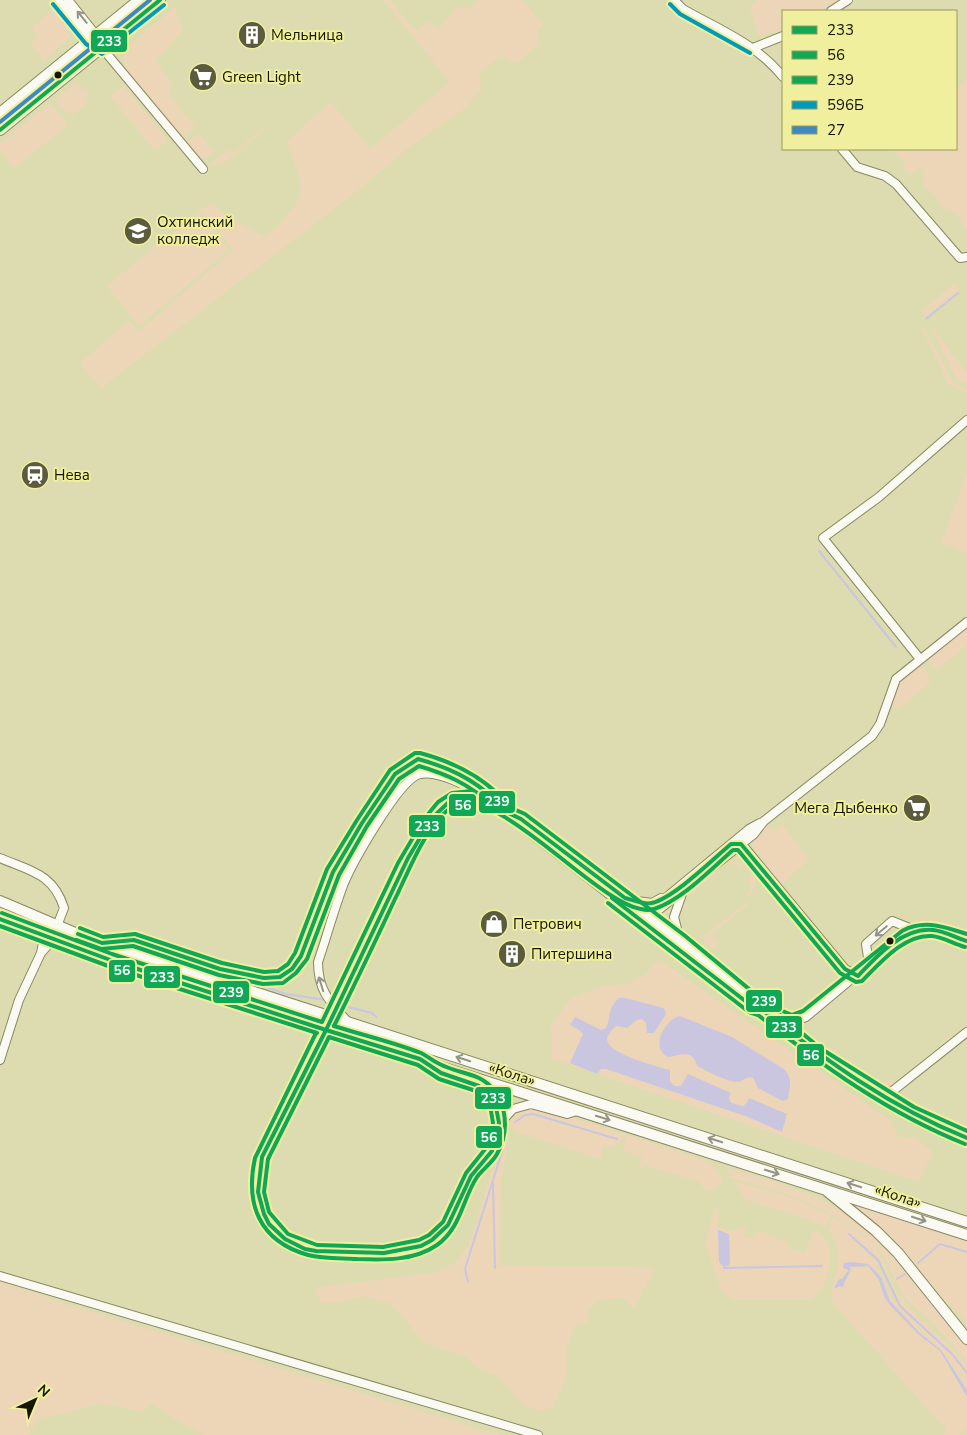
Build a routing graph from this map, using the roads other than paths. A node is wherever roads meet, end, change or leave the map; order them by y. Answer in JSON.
{"nodes":[{"id":1,"x":58,"y":0,"type":"edge"},
{"id":2,"x":68,"y":0,"type":"edge"},
{"id":3,"x":139,"y":0,"type":"edge"},
{"id":4,"x":160,"y":0,"type":"edge"},
{"id":5,"x":674,"y":0,"type":"edge"},
{"id":6,"x":848,"y":0,"type":"edge"},
{"id":7,"x":833,"y":10,"type":"edge"},
{"id":8,"x":782,"y":36,"type":"edge"},
{"id":9,"x":93,"y":37,"type":"junction"},
{"id":10,"x":102,"y":48,"type":"junction"},
{"id":11,"x":753,"y":48,"type":"junction"},
{"id":12,"x":782,"y":76,"type":"edge"},
{"id":13,"x":0,"y":113,"type":"edge"},
{"id":14,"x":0,"y":130,"type":"edge"},
{"id":15,"x":843,"y":150,"type":"edge"},
{"id":16,"x":203,"y":169,"type":"dead end"},
{"id":17,"x":967,"y":257,"type":"edge"},
{"id":18,"x":966,"y":423,"type":"edge"},
{"id":19,"x":967,"y":622,"type":"edge"},
{"id":20,"x":920,"y":659,"type":"junction"},
{"id":21,"x":509,"y":815,"type":"junction"},
{"id":22,"x":764,"y":821,"type":"junction"},
{"id":23,"x":752,"y":834,"type":"junction"},
{"id":24,"x":731,"y":844,"type":"junction"},
{"id":25,"x":740,"y":844,"type":"junction"},
{"id":26,"x":750,"y":854,"type":"junction"},
{"id":27,"x":0,"y":858,"type":"edge"},
{"id":28,"x":683,"y":891,"type":"junction"},
{"id":29,"x":672,"y":893,"type":"junction"},
{"id":30,"x":625,"y":898,"type":"junction"},
{"id":31,"x":0,"y":901,"type":"edge"},
{"id":32,"x":644,"y":918,"type":"junction"},
{"id":33,"x":0,"y":919,"type":"edge"},
{"id":34,"x":57,"y":926,"type":"junction"},
{"id":35,"x":917,"y":931,"type":"junction"},
{"id":36,"x":49,"y":939,"type":"junction"},
{"id":37,"x":680,"y":940,"type":"junction"},
{"id":38,"x":967,"y":941,"type":"edge"},
{"id":39,"x":102,"y":943,"type":"junction"},
{"id":40,"x":41,"y":953,"type":"junction"},
{"id":41,"x":869,"y":964,"type":"junction"},
{"id":42,"x":858,"y":976,"type":"junction"},
{"id":43,"x":761,"y":1009,"type":"junction"},
{"id":44,"x":349,"y":1022,"type":"junction"},
{"id":45,"x":967,"y":1033,"type":"edge"},
{"id":46,"x":0,"y":1060,"type":"edge"},
{"id":47,"x":428,"y":1063,"type":"junction"},
{"id":48,"x":885,"y":1097,"type":"junction"},
{"id":49,"x":577,"y":1110,"type":"junction"},
{"id":50,"x":498,"y":1132,"type":"junction"},
{"id":51,"x":967,"y":1138,"type":"edge"},
{"id":52,"x":823,"y":1188,"type":"junction"},
{"id":53,"x":967,"y":1222,"type":"edge"},
{"id":54,"x":967,"y":1235,"type":"edge"},
{"id":55,"x":0,"y":1276,"type":"edge"},
{"id":56,"x":919,"y":1280,"type":"junction"},
{"id":57,"x":967,"y":1328,"type":"edge"},
{"id":58,"x":967,"y":1339,"type":"edge"},
{"id":59,"x":538,"y":1435,"type":"edge"}],
"edges":[{"from":1,"to":9,"type":"street"},
{"from":9,"to":2,"type":"street","one_way":true},
{"from":3,"to":9,"type":"main road"},
{"from":4,"to":10,"type":"main road"},
{"from":5,"to":11,"type":"street"},
{"from":6,"to":7,"type":"street"},
{"from":8,"to":11,"type":"street"},
{"from":9,"to":10,"type":"street"},
{"from":9,"to":13,"type":"main road"},
{"from":10,"to":14,"type":"main road"},
{"from":10,"to":16,"type":"street"},
{"from":11,"to":12,"type":"street"},
{"from":15,"to":17,"type":"street"},
{"from":18,"to":20,"type":"street"},
{"from":19,"to":20,"type":"street"},
{"from":20,"to":22,"type":"street"},
{"from":21,"to":30,"type":"street"},
{"from":21,"to":32,"type":"street"},
{"from":21,"to":39,"type":"street"},
{"from":44,"to":21,"type":"street","one_way":true},
{"from":21,"to":50,"type":"street","bridge":true},
{"from":22,"to":23,"type":"street"},
{"from":22,"to":24,"type":"street"},
{"from":23,"to":25,"type":"street"},
{"from":23,"to":26,"type":"street"},
{"from":24,"to":25,"type":"street"},
{"from":24,"to":29,"type":"street"},
{"from":25,"to":26,"type":"street"},
{"from":25,"to":28,"type":"street"},
{"from":26,"to":42,"type":"street"},
{"from":27,"to":34,"type":"street"},
{"from":28,"to":32,"type":"street"},
{"from":28,"to":37,"type":"street"},
{"from":29,"to":30,"type":"street"},
{"from":29,"to":32,"type":"street"},
{"from":30,"to":32,"type":"street"},
{"from":31,"to":34,"type":"main road","name":"«Кола»"},
{"from":32,"to":37,"type":"street"},
{"from":32,"to":43,"type":"street"},
{"from":33,"to":36,"type":"main road","name":"«Кола»"},
{"from":34,"to":39,"type":"main road","name":"«Кола»"},
{"from":35,"to":38,"type":"street"},
{"from":35,"to":41,"type":"street"},
{"from":35,"to":41,"type":"street","one_way":true},
{"from":36,"to":40,"type":"street"},
{"from":36,"to":40,"type":"street"},
{"from":36,"to":47,"type":"main road","name":"«Кола»"},
{"from":37,"to":43,"type":"street"},
{"from":39,"to":44,"type":"main road","name":"«Кола»"},
{"from":40,"to":46,"type":"street"},
{"from":41,"to":42,"type":"street"},
{"from":42,"to":43,"type":"street"},
{"from":43,"to":48,"type":"street"},
{"from":53,"to":44,"type":"main road","name":"«Кола»","one_way":true},
{"from":45,"to":48,"type":"street"},
{"from":47,"to":49,"type":"main road","name":"«Кола»"},
{"from":47,"to":50,"type":"street"},
{"from":48,"to":51,"type":"street"},
{"from":49,"to":50,"type":"street"},
{"from":49,"to":52,"type":"main road","name":"«Кола»","one_way":true},
{"from":52,"to":54,"type":"main road","name":"«Кола»","one_way":true},
{"from":52,"to":56,"type":"main road"},
{"from":55,"to":59,"type":"street"},
{"from":56,"to":57,"type":"main road"},
{"from":56,"to":58,"type":"main road"}]}
